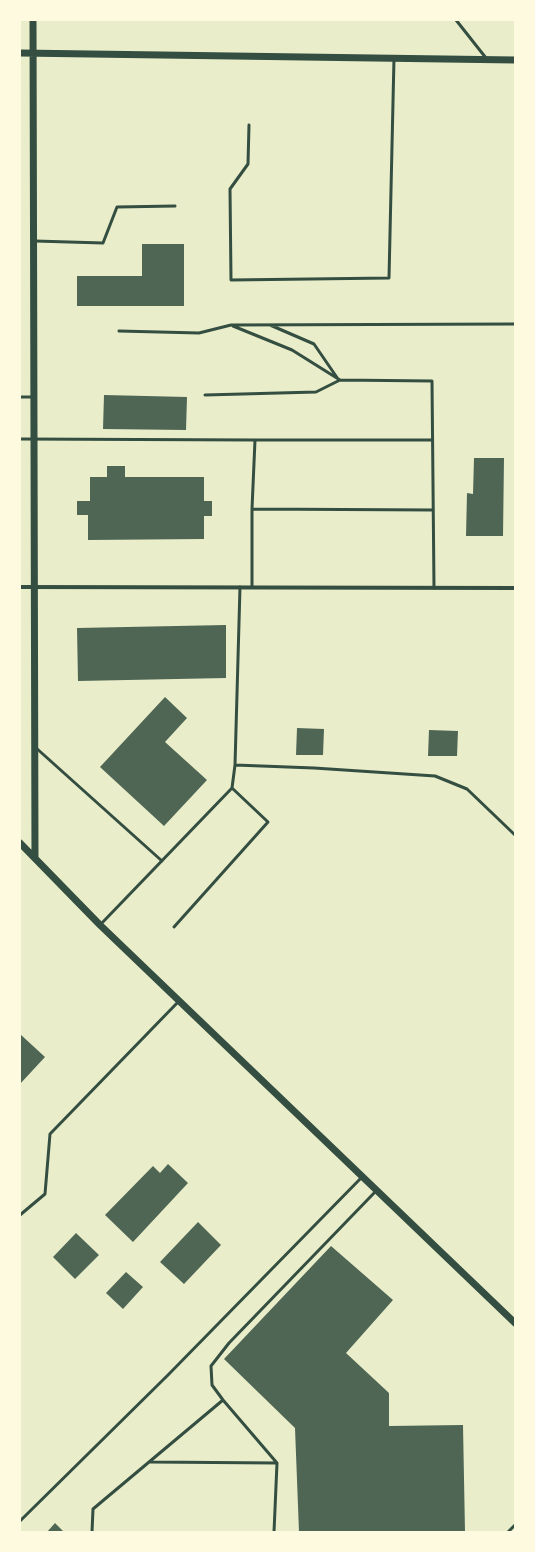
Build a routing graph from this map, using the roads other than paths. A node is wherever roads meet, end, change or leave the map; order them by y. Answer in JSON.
{"nodes":[{"id":1,"x":33,"y":20,"type":"edge"},
{"id":2,"x":456,"y":20,"type":"edge"},
{"id":3,"x":20,"y":53,"type":"edge"},
{"id":4,"x":33,"y":53,"type":"junction"},
{"id":5,"x":394,"y":58,"type":"junction"},
{"id":6,"x":487,"y":60,"type":"junction"},
{"id":7,"x":515,"y":60,"type":"edge"},
{"id":8,"x":248,"y":125,"type":"dead end"},
{"id":9,"x":175,"y":206,"type":"dead end"},
{"id":10,"x":34,"y":241,"type":"junction"},
{"id":11,"x":268,"y":324,"type":"junction"},
{"id":12,"x":515,"y":324,"type":"edge"},
{"id":13,"x":231,"y":325,"type":"junction"},
{"id":14,"x":119,"y":331,"type":"dead end"},
{"id":15,"x":340,"y":380,"type":"junction"},
{"id":16,"x":205,"y":395,"type":"dead end"},
{"id":17,"x":20,"y":397,"type":"edge"},
{"id":18,"x":34,"y":397,"type":"junction"},
{"id":19,"x":20,"y":439,"type":"edge"},
{"id":20,"x":34,"y":439,"type":"junction"},
{"id":21,"x":255,"y":440,"type":"junction"},
{"id":22,"x":432,"y":440,"type":"junction"},
{"id":23,"x":252,"y":509,"type":"junction"},
{"id":24,"x":433,"y":510,"type":"junction"},
{"id":25,"x":20,"y":587,"type":"edge"},
{"id":26,"x":34,"y":587,"type":"junction"},
{"id":27,"x":240,"y":587,"type":"junction"},
{"id":28,"x":252,"y":587,"type":"junction"},
{"id":29,"x":434,"y":588,"type":"junction"},
{"id":30,"x":515,"y":588,"type":"edge"},
{"id":31,"x":34,"y":746,"type":"junction"},
{"id":32,"x":235,"y":766,"type":"junction"},
{"id":33,"x":232,"y":788,"type":"junction"},
{"id":34,"x":515,"y":835,"type":"edge"},
{"id":35,"x":20,"y":843,"type":"edge"},
{"id":36,"x":35,"y":857,"type":"junction"},
{"id":37,"x":162,"y":861,"type":"junction"},
{"id":38,"x":100,"y":925,"type":"junction"},
{"id":39,"x":174,"y":927,"type":"dead end"},
{"id":40,"x":179,"y":1001,"type":"junction"},
{"id":41,"x":362,"y":1176,"type":"junction"},
{"id":42,"x":376,"y":1190,"type":"junction"},
{"id":43,"x":20,"y":1216,"type":"edge"},
{"id":44,"x":515,"y":1323,"type":"edge"},
{"id":45,"x":223,"y":1400,"type":"junction"},
{"id":46,"x":150,"y":1462,"type":"junction"},
{"id":47,"x":277,"y":1463,"type":"junction"},
{"id":48,"x":20,"y":1521,"type":"edge"},
{"id":49,"x":515,"y":1525,"type":"edge"},
{"id":50,"x":92,"y":1532,"type":"edge"},
{"id":51,"x":274,"y":1532,"type":"edge"},
{"id":52,"x":508,"y":1532,"type":"edge"}],
"edges":[{"from":1,"to":4,"type":"street"},
{"from":2,"to":6,"type":"lane"},
{"from":3,"to":4,"type":"street"},
{"from":4,"to":5,"type":"street"},
{"from":4,"to":10,"type":"street"},
{"from":5,"to":6,"type":"street"},
{"from":5,"to":8,"type":"lane"},
{"from":6,"to":7,"type":"street"},
{"from":9,"to":10,"type":"lane"},
{"from":10,"to":18,"type":"street"},
{"from":11,"to":12,"type":"lane"},
{"from":11,"to":13,"type":"lane"},
{"from":11,"to":15,"type":"lane"},
{"from":13,"to":14,"type":"lane"},
{"from":13,"to":15,"type":"lane"},
{"from":15,"to":16,"type":"lane"},
{"from":15,"to":22,"type":"lane"},
{"from":17,"to":18,"type":"lane"},
{"from":18,"to":20,"type":"street"},
{"from":19,"to":20,"type":"lane"},
{"from":20,"to":21,"type":"lane"},
{"from":20,"to":26,"type":"street"},
{"from":21,"to":22,"type":"lane"},
{"from":21,"to":23,"type":"lane"},
{"from":22,"to":24,"type":"lane"},
{"from":23,"to":24,"type":"lane"},
{"from":23,"to":28,"type":"lane"},
{"from":24,"to":29,"type":"lane"},
{"from":25,"to":26,"type":"street"},
{"from":26,"to":27,"type":"street"},
{"from":26,"to":31,"type":"street"},
{"from":27,"to":28,"type":"street"},
{"from":27,"to":32,"type":"lane"},
{"from":28,"to":29,"type":"street"},
{"from":29,"to":30,"type":"street"},
{"from":31,"to":36,"type":"street"},
{"from":31,"to":37,"type":"lane"},
{"from":32,"to":33,"type":"lane"},
{"from":32,"to":34,"type":"lane"},
{"from":33,"to":37,"type":"lane"},
{"from":33,"to":39,"type":"lane"},
{"from":35,"to":36,"type":"street"},
{"from":36,"to":38,"type":"street"},
{"from":37,"to":38,"type":"lane"},
{"from":38,"to":40,"type":"street"},
{"from":40,"to":41,"type":"street"},
{"from":40,"to":43,"type":"lane"},
{"from":41,"to":42,"type":"street"},
{"from":41,"to":48,"type":"lane"},
{"from":42,"to":44,"type":"street"},
{"from":42,"to":45,"type":"lane"},
{"from":45,"to":46,"type":"lane"},
{"from":45,"to":47,"type":"lane"},
{"from":46,"to":47,"type":"lane"},
{"from":46,"to":50,"type":"lane"},
{"from":47,"to":51,"type":"lane"},
{"from":49,"to":52,"type":"lane"}]}
